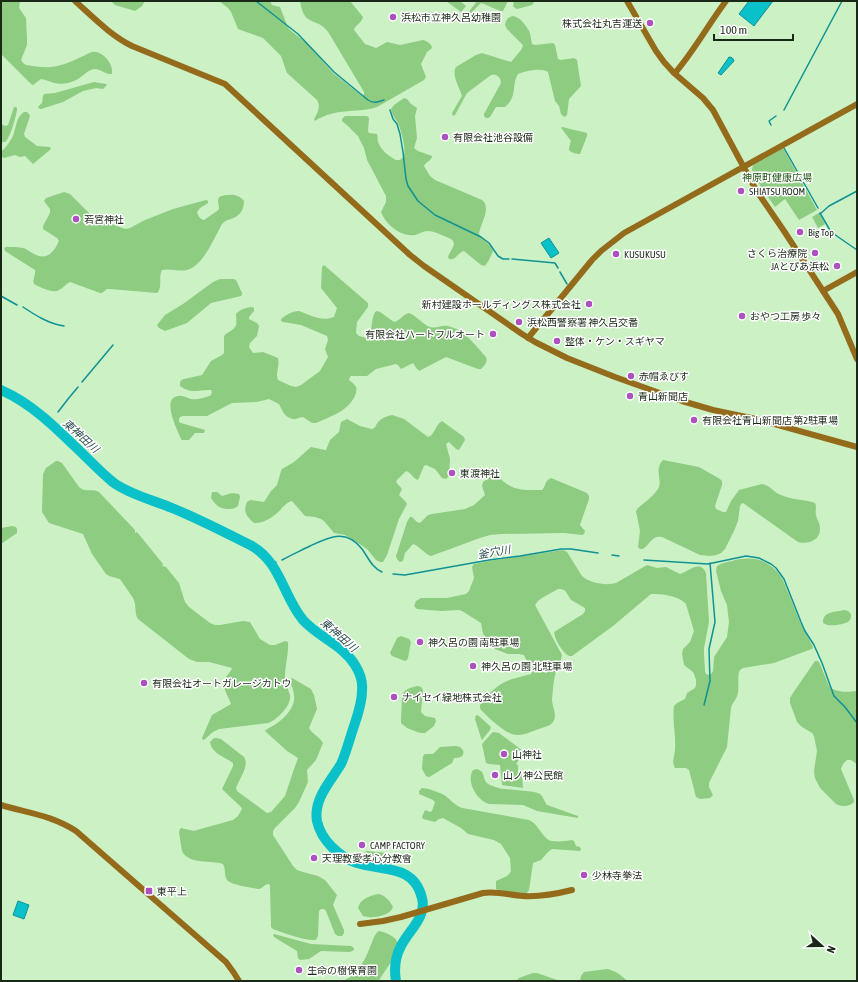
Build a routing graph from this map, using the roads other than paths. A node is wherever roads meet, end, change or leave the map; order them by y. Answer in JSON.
{"nodes":[{"id":1,"x":75,"y":1,"type":"edge"},
{"id":2,"x":627,"y":1,"type":"edge"},
{"id":3,"x":726,"y":1,"type":"edge"},
{"id":4,"x":675,"y":74,"type":"junction"},
{"id":5,"x":857,"y":104,"type":"edge"},
{"id":6,"x":744,"y":167,"type":"junction"},
{"id":7,"x":857,"y":272,"type":"edge"},
{"id":8,"x":823,"y":291,"type":"junction"},
{"id":9,"x":528,"y":338,"type":"junction"},
{"id":10,"x":857,"y":359,"type":"edge"},
{"id":11,"x":857,"y":447,"type":"edge"},
{"id":12,"x":1,"y":805,"type":"edge"},
{"id":13,"x":572,"y":890,"type":"dead end"},
{"id":14,"x":360,"y":924,"type":"dead end"},
{"id":15,"x":239,"y":981,"type":"edge"}],
"edges":[{"from":1,"to":9,"type":"street"},
{"from":2,"to":4,"type":"street"},
{"from":3,"to":4,"type":"street"},
{"from":4,"to":6,"type":"street"},
{"from":5,"to":6,"type":"street"},
{"from":6,"to":8,"type":"street"},
{"from":6,"to":9,"type":"street"},
{"from":7,"to":8,"type":"street"},
{"from":8,"to":10,"type":"street"},
{"from":9,"to":11,"type":"street"},
{"from":12,"to":15,"type":"street"},
{"from":13,"to":14,"type":"street"}]}
